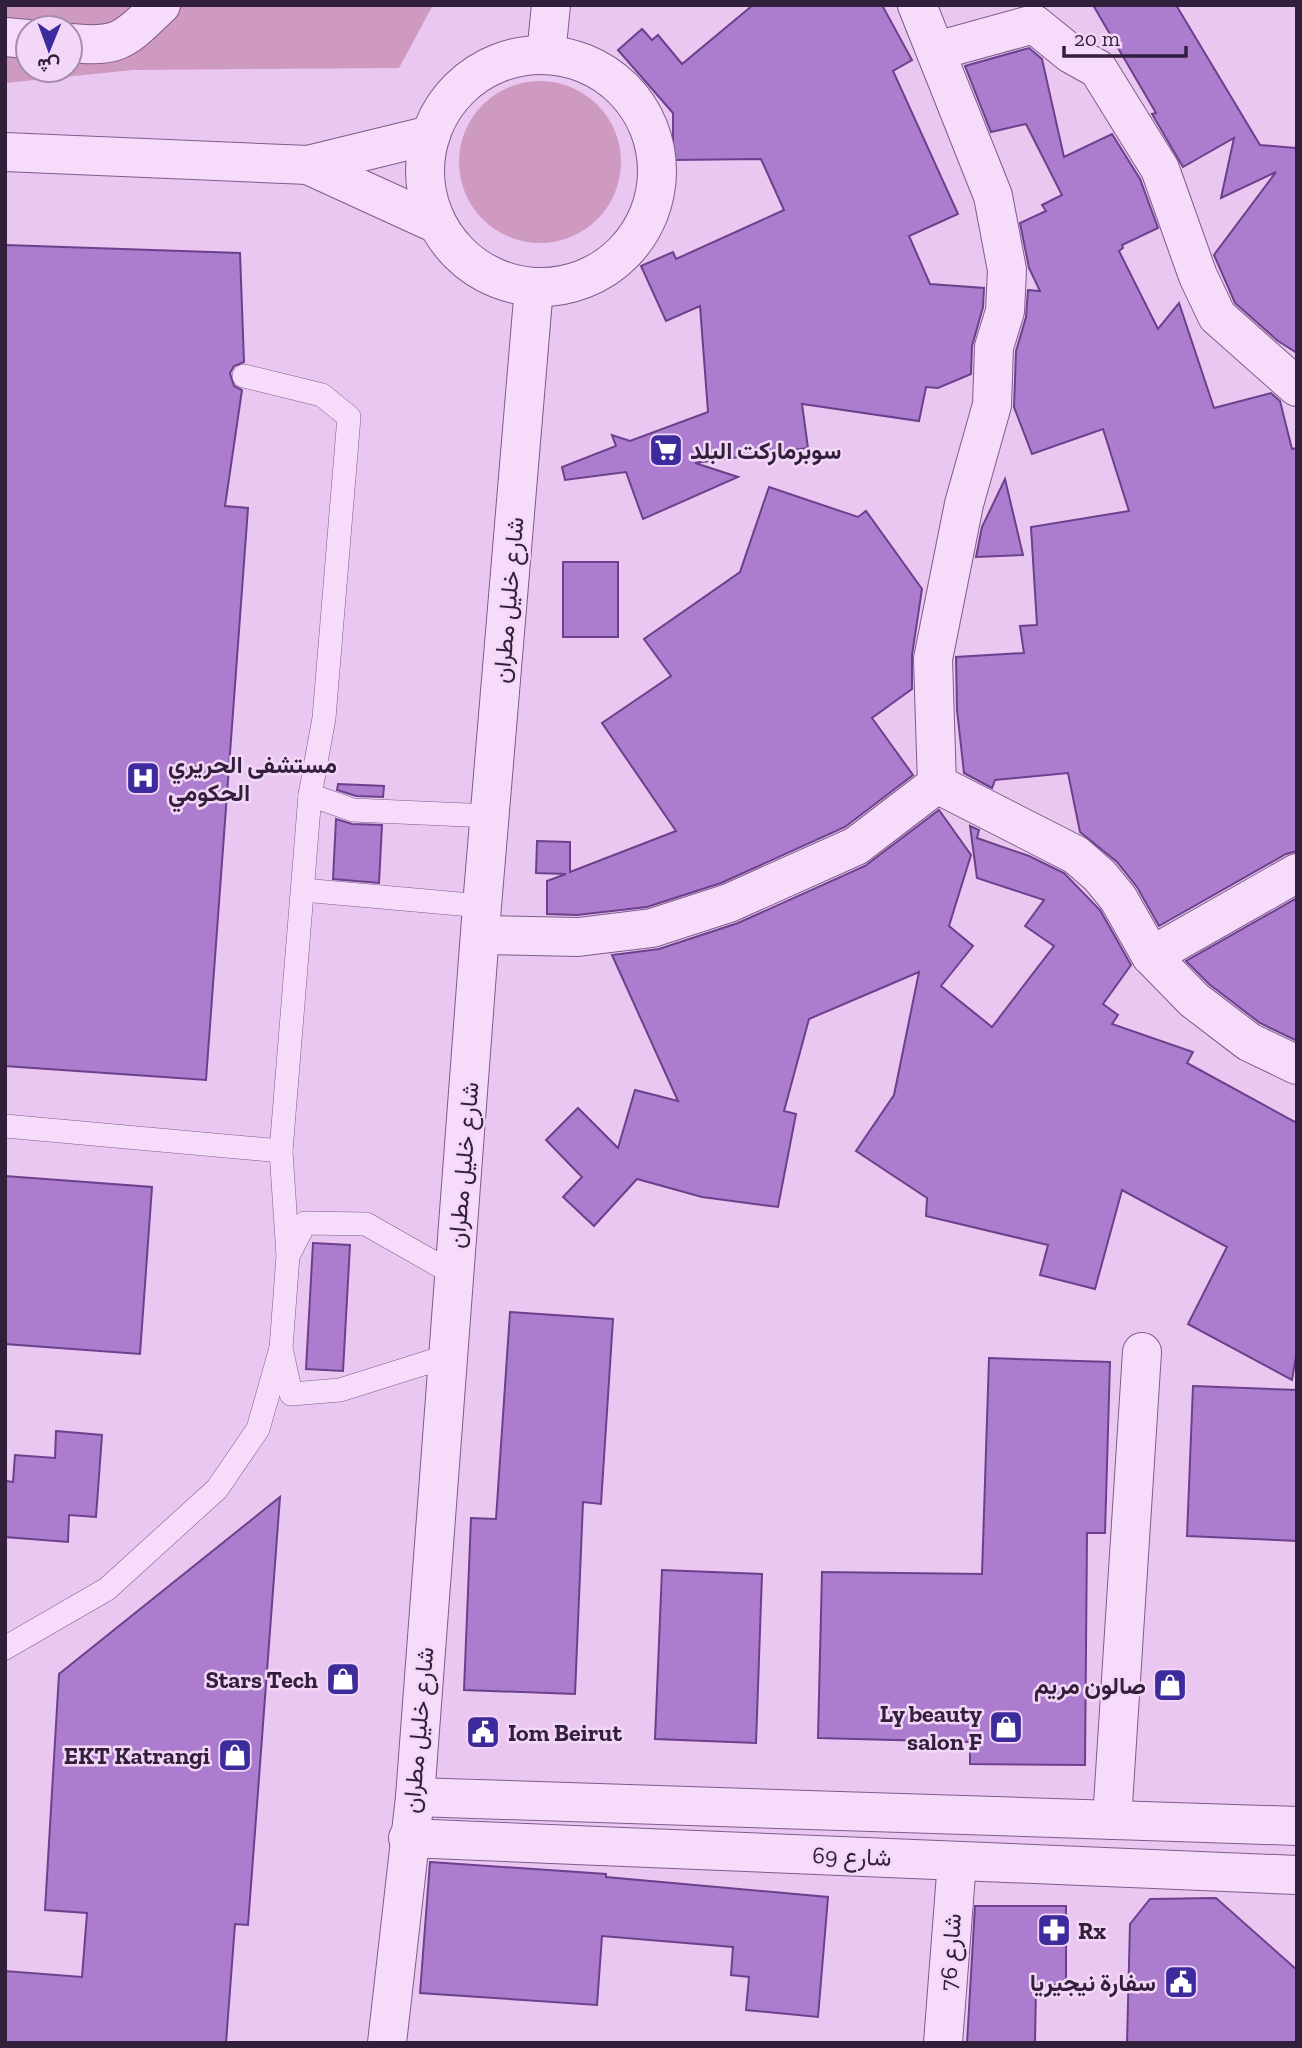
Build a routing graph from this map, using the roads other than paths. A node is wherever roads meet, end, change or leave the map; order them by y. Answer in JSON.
{"nodes":[{"id":1,"x":161,"y":5,"type":"edge"},
{"id":2,"x":551,"y":5,"type":"edge"},
{"id":3,"x":917,"y":5,"type":"edge"},
{"id":4,"x":1047,"y":15,"type":"edge"},
{"id":5,"x":84,"y":45,"type":"edge"},
{"id":6,"x":936,"y":51,"type":"junction"},
{"id":7,"x":546,"y":55,"type":"junction"},
{"id":8,"x":431,"y":135,"type":"junction"},
{"id":9,"x":5,"y":152,"type":"edge"},
{"id":10,"x":308,"y":165,"type":"junction"},
{"id":11,"x":438,"y":224,"type":"junction"},
{"id":12,"x":534,"y":287,"type":"junction"},
{"id":13,"x":244,"y":376,"type":"dead end"},
{"id":14,"x":1297,"y":387,"type":"edge"},
{"id":15,"x":937,"y":785,"type":"junction"},
{"id":16,"x":310,"y":795,"type":"junction"},
{"id":17,"x":490,"y":816,"type":"junction"},
{"id":18,"x":1297,"y":873,"type":"edge"},
{"id":19,"x":303,"y":890,"type":"junction"},
{"id":20,"x":482,"y":920,"type":"junction"},
{"id":21,"x":1151,"y":956,"type":"junction"},
{"id":22,"x":1297,"y":1065,"type":"edge"},
{"id":23,"x":5,"y":1126,"type":"edge"},
{"id":24,"x":281,"y":1151,"type":"junction"},
{"id":25,"x":288,"y":1256,"type":"junction"},
{"id":26,"x":454,"y":1274,"type":"junction"},
{"id":27,"x":281,"y":1348,"type":"junction"},
{"id":28,"x":1142,"y":1352,"type":"dead end"},
{"id":29,"x":448,"y":1356,"type":"junction"},
{"id":30,"x":5,"y":1648,"type":"edge"},
{"id":31,"x":415,"y":1797,"type":"junction"},
{"id":32,"x":1112,"y":1820,"type":"junction"},
{"id":33,"x":1285,"y":1826,"type":"edge"},
{"id":34,"x":408,"y":1838,"type":"junction"},
{"id":35,"x":957,"y":1861,"type":"junction"},
{"id":36,"x":1283,"y":1875,"type":"edge"},
{"id":37,"x":387,"y":2043,"type":"edge"},
{"id":38,"x":943,"y":2043,"type":"edge"}],
"edges":[{"from":1,"to":5,"type":"street"},
{"from":2,"to":7,"type":"street"},
{"from":3,"to":6,"type":"street"},
{"from":4,"to":6,"type":"street"},
{"from":4,"to":14,"type":"street"},
{"from":6,"to":15,"type":"street"},
{"from":7,"to":8,"type":"street"},
{"from":7,"to":12,"type":"street"},
{"from":8,"to":10,"type":"street"},
{"from":8,"to":11,"type":"street"},
{"from":9,"to":10,"type":"street"},
{"from":10,"to":11,"type":"street"},
{"from":11,"to":12,"type":"street"},
{"from":12,"to":17,"type":"street","name":"شارع خليل مطران"},
{"from":13,"to":16,"type":"lane"},
{"from":15,"to":20,"type":"street"},
{"from":15,"to":21,"type":"street"},
{"from":16,"to":17,"type":"lane"},
{"from":16,"to":19,"type":"lane"},
{"from":17,"to":20,"type":"street","name":"شارع خليل مطران"},
{"from":18,"to":21,"type":"street"},
{"from":19,"to":20,"type":"lane"},
{"from":19,"to":24,"type":"lane"},
{"from":20,"to":26,"type":"street","name":"شارع خليل مطران"},
{"from":21,"to":22,"type":"street"},
{"from":23,"to":24,"type":"lane"},
{"from":24,"to":25,"type":"lane"},
{"from":25,"to":26,"type":"lane"},
{"from":25,"to":27,"type":"lane"},
{"from":26,"to":29,"type":"street","name":"شارع خليل مطران"},
{"from":27,"to":29,"type":"lane"},
{"from":27,"to":30,"type":"lane"},
{"from":28,"to":32,"type":"street"},
{"from":29,"to":31,"type":"street","name":"شارع خليل مطران"},
{"from":31,"to":32,"type":"street","name":"شارع 69"},
{"from":31,"to":34,"type":"street","name":"شارع خليل مطران"},
{"from":32,"to":33,"type":"street","name":"شارع 69"},
{"from":33,"to":36,"type":"street"},
{"from":34,"to":35,"type":"street","name":"شارع 69"},
{"from":34,"to":37,"type":"street","name":"شارع خليل مطران"},
{"from":35,"to":36,"type":"street","name":"شارع 69"},
{"from":35,"to":38,"type":"street","name":"شارع 76"}]}
